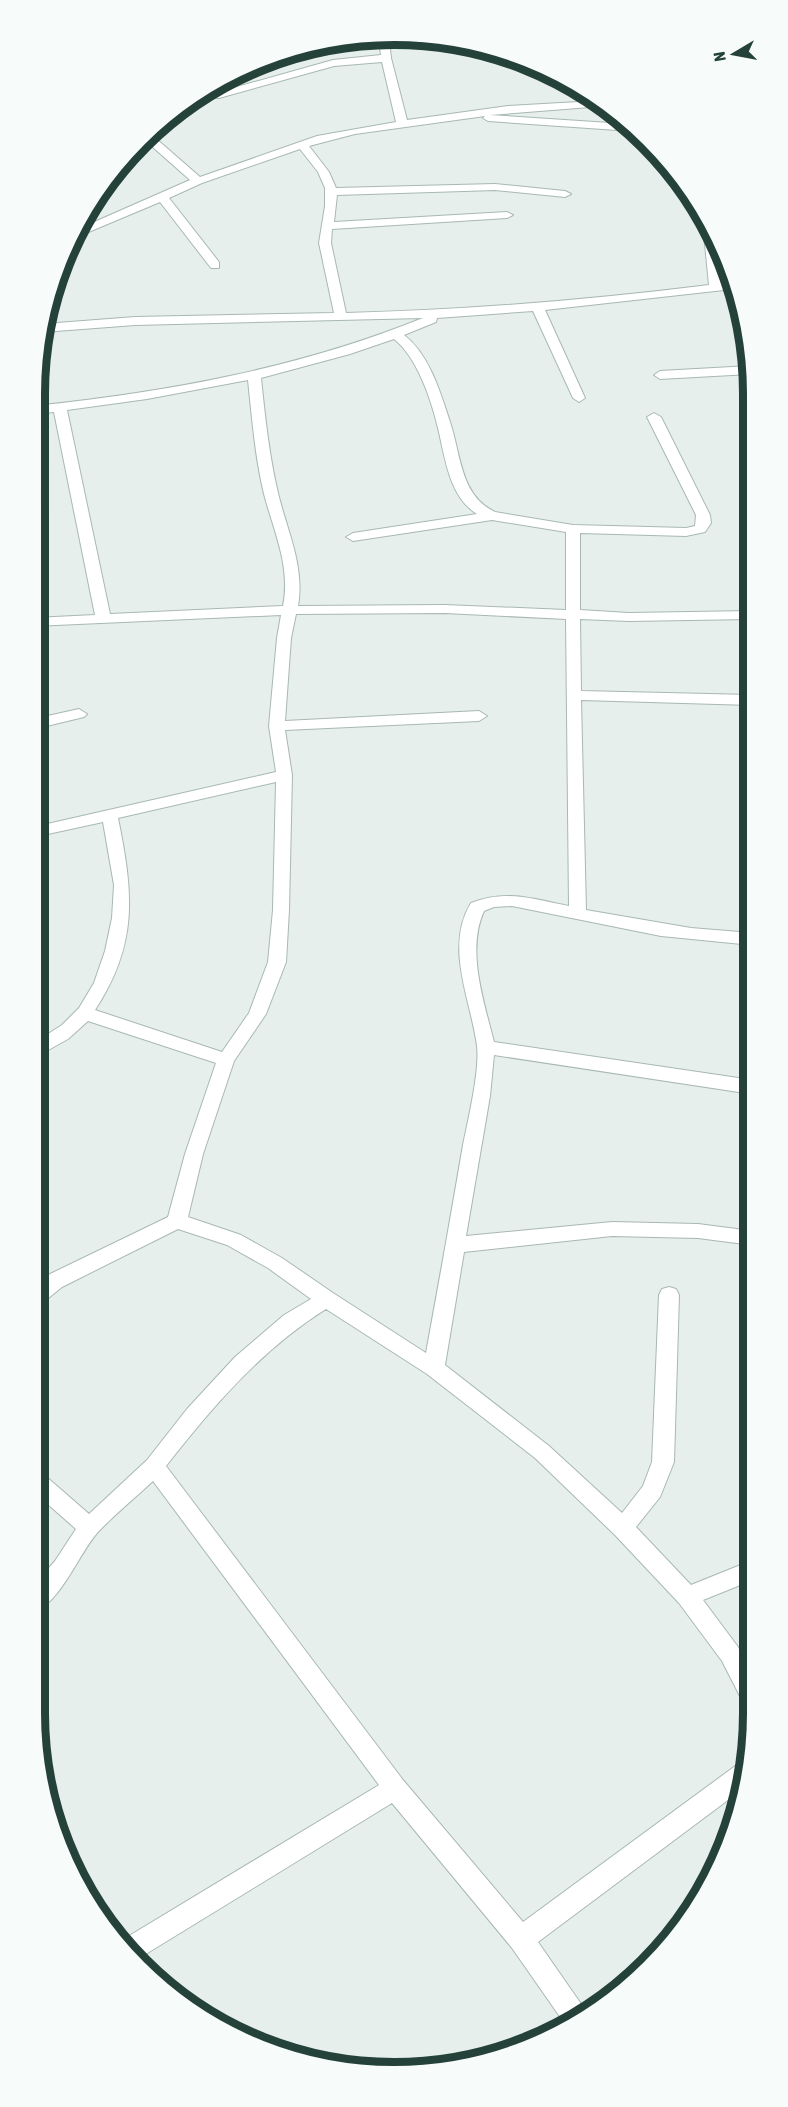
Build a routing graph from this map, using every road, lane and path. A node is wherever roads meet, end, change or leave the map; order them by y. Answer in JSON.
{"nodes":[{"id":1,"x":385,"y":45,"type":"edge"},
{"id":2,"x":386,"y":58,"type":"junction"},
{"id":3,"x":217,"y":94,"type":"edge"},
{"id":4,"x":589,"y":105,"type":"edge"},
{"id":5,"x":460,"y":116,"type":"junction"},
{"id":6,"x":402,"y":123,"type":"junction"},
{"id":7,"x":619,"y":127,"type":"edge"},
{"id":8,"x":153,"y":142,"type":"edge"},
{"id":9,"x":301,"y":144,"type":"junction"},
{"id":10,"x":198,"y":181,"type":"junction"},
{"id":11,"x":331,"y":192,"type":"junction"},
{"id":12,"x":565,"y":194,"type":"dead end"},
{"id":13,"x":164,"y":198,"type":"junction"},
{"id":14,"x":507,"y":215,"type":"dead end"},
{"id":15,"x":326,"y":226,"type":"junction"},
{"id":16,"x":86,"y":231,"type":"edge"},
{"id":17,"x":712,"y":250,"type":"edge"},
{"id":18,"x":215,"y":265,"type":"dead end"},
{"id":19,"x":726,"y":287,"type":"edge"},
{"id":20,"x":715,"y":288,"type":"junction"},
{"id":21,"x":537,"y":307,"type":"junction"},
{"id":22,"x":446,"y":314,"type":"junction"},
{"id":23,"x":341,"y":316,"type":"junction"},
{"id":24,"x":52,"y":327,"type":"edge"},
{"id":25,"x":394,"y":333,"type":"junction"},
{"id":26,"x":742,"y":370,"type":"edge"},
{"id":27,"x":254,"y":375,"type":"junction"},
{"id":28,"x":660,"y":375,"type":"dead end"},
{"id":29,"x":579,"y":398,"type":"dead end"},
{"id":30,"x":60,"y":407,"type":"junction"},
{"id":31,"x":45,"y":409,"type":"edge"},
{"id":32,"x":654,"y":417,"type":"dead end"},
{"id":33,"x":492,"y":516,"type":"junction"},
{"id":34,"x":573,"y":529,"type":"junction"},
{"id":35,"x":354,"y":537,"type":"dead end"},
{"id":36,"x":291,"y":610,"type":"junction"},
{"id":37,"x":573,"y":614,"type":"junction"},
{"id":38,"x":743,"y":615,"type":"edge"},
{"id":39,"x":103,"y":618,"type":"junction"},
{"id":40,"x":45,"y":621,"type":"edge"},
{"id":41,"x":573,"y":696,"type":"junction"},
{"id":42,"x":743,"y":700,"type":"edge"},
{"id":43,"x":79,"y":714,"type":"dead end"},
{"id":44,"x":478,"y":716,"type":"dead end"},
{"id":45,"x":45,"y":722,"type":"edge"},
{"id":46,"x":277,"y":726,"type":"junction"},
{"id":47,"x":284,"y":775,"type":"junction"},
{"id":48,"x":110,"y":816,"type":"junction"},
{"id":49,"x":45,"y":830,"type":"edge"},
{"id":50,"x":578,"y":913,"type":"junction"},
{"id":51,"x":743,"y":938,"type":"edge"},
{"id":52,"x":85,"y":1013,"type":"junction"},
{"id":53,"x":45,"y":1045,"type":"edge"},
{"id":54,"x":486,"y":1047,"type":"junction"},
{"id":55,"x":226,"y":1060,"type":"junction"},
{"id":56,"x":743,"y":1086,"type":"edge"},
{"id":57,"x":177,"y":1221,"type":"junction"},
{"id":58,"x":743,"y":1237,"type":"edge"},
{"id":59,"x":455,"y":1245,"type":"junction"},
{"id":60,"x":45,"y":1290,"type":"edge"},
{"id":61,"x":669,"y":1295,"type":"dead end"},
{"id":62,"x":326,"y":1299,"type":"junction"},
{"id":63,"x":434,"y":1368,"type":"junction"},
{"id":64,"x":154,"y":1466,"type":"junction"},
{"id":65,"x":45,"y":1489,"type":"edge"},
{"id":66,"x":89,"y":1527,"type":"junction"},
{"id":67,"x":623,"y":1528,"type":"junction"},
{"id":68,"x":743,"y":1574,"type":"edge"},
{"id":69,"x":45,"y":1589,"type":"edge"},
{"id":70,"x":687,"y":1596,"type":"junction"},
{"id":71,"x":743,"y":1679,"type":"edge"},
{"id":72,"x":736,"y":1779,"type":"edge"},
{"id":73,"x":395,"y":1788,"type":"junction"},
{"id":74,"x":521,"y":1939,"type":"junction"},
{"id":75,"x":135,"y":1946,"type":"edge"},
{"id":76,"x":572,"y":2012,"type":"edge"}],
"edges":[{"from":1,"to":2,"type":"street"},
{"from":2,"to":3,"type":"street"},
{"from":2,"to":6,"type":"street"},
{"from":4,"to":5,"type":"street"},
{"from":5,"to":6,"type":"street"},
{"from":5,"to":7,"type":"street"},
{"from":6,"to":9,"type":"street"},
{"from":8,"to":10,"type":"street"},
{"from":9,"to":10,"type":"street"},
{"from":9,"to":11,"type":"street"},
{"from":10,"to":13,"type":"street"},
{"from":11,"to":12,"type":"street"},
{"from":11,"to":15,"type":"street"},
{"from":13,"to":16,"type":"street"},
{"from":13,"to":18,"type":"street"},
{"from":14,"to":15,"type":"street"},
{"from":15,"to":23,"type":"street"},
{"from":17,"to":20,"type":"street"},
{"from":19,"to":20,"type":"street"},
{"from":20,"to":21,"type":"street"},
{"from":21,"to":22,"type":"street"},
{"from":21,"to":29,"type":"street"},
{"from":22,"to":23,"type":"street"},
{"from":22,"to":25,"type":"street"},
{"from":23,"to":24,"type":"street"},
{"from":25,"to":27,"type":"street"},
{"from":25,"to":33,"type":"street"},
{"from":26,"to":28,"type":"street"},
{"from":27,"to":30,"type":"street"},
{"from":27,"to":36,"type":"street"},
{"from":30,"to":31,"type":"street"},
{"from":30,"to":39,"type":"street"},
{"from":32,"to":34,"type":"street"},
{"from":33,"to":34,"type":"street"},
{"from":33,"to":35,"type":"street"},
{"from":34,"to":37,"type":"street"},
{"from":36,"to":37,"type":"street"},
{"from":36,"to":39,"type":"street"},
{"from":36,"to":46,"type":"street"},
{"from":37,"to":38,"type":"street"},
{"from":37,"to":41,"type":"street"},
{"from":39,"to":40,"type":"street"},
{"from":41,"to":42,"type":"street"},
{"from":41,"to":50,"type":"street"},
{"from":43,"to":45,"type":"street"},
{"from":44,"to":46,"type":"street"},
{"from":46,"to":47,"type":"street"},
{"from":47,"to":48,"type":"street"},
{"from":47,"to":55,"type":"street"},
{"from":48,"to":49,"type":"street"},
{"from":48,"to":52,"type":"street"},
{"from":50,"to":51,"type":"street"},
{"from":50,"to":54,"type":"street"},
{"from":52,"to":53,"type":"street"},
{"from":52,"to":55,"type":"street"},
{"from":54,"to":56,"type":"street"},
{"from":54,"to":59,"type":"street"},
{"from":55,"to":57,"type":"street"},
{"from":57,"to":60,"type":"street"},
{"from":57,"to":62,"type":"street"},
{"from":58,"to":59,"type":"street"},
{"from":59,"to":63,"type":"street"},
{"from":61,"to":67,"type":"street"},
{"from":62,"to":63,"type":"street"},
{"from":62,"to":64,"type":"street"},
{"from":63,"to":67,"type":"street"},
{"from":64,"to":66,"type":"street"},
{"from":64,"to":73,"type":"street"},
{"from":65,"to":66,"type":"street"},
{"from":66,"to":69,"type":"street"},
{"from":67,"to":70,"type":"street"},
{"from":68,"to":70,"type":"street"},
{"from":70,"to":71,"type":"street"},
{"from":72,"to":74,"type":"street"},
{"from":73,"to":74,"type":"street"},
{"from":73,"to":75,"type":"street"},
{"from":74,"to":76,"type":"street"}]}
